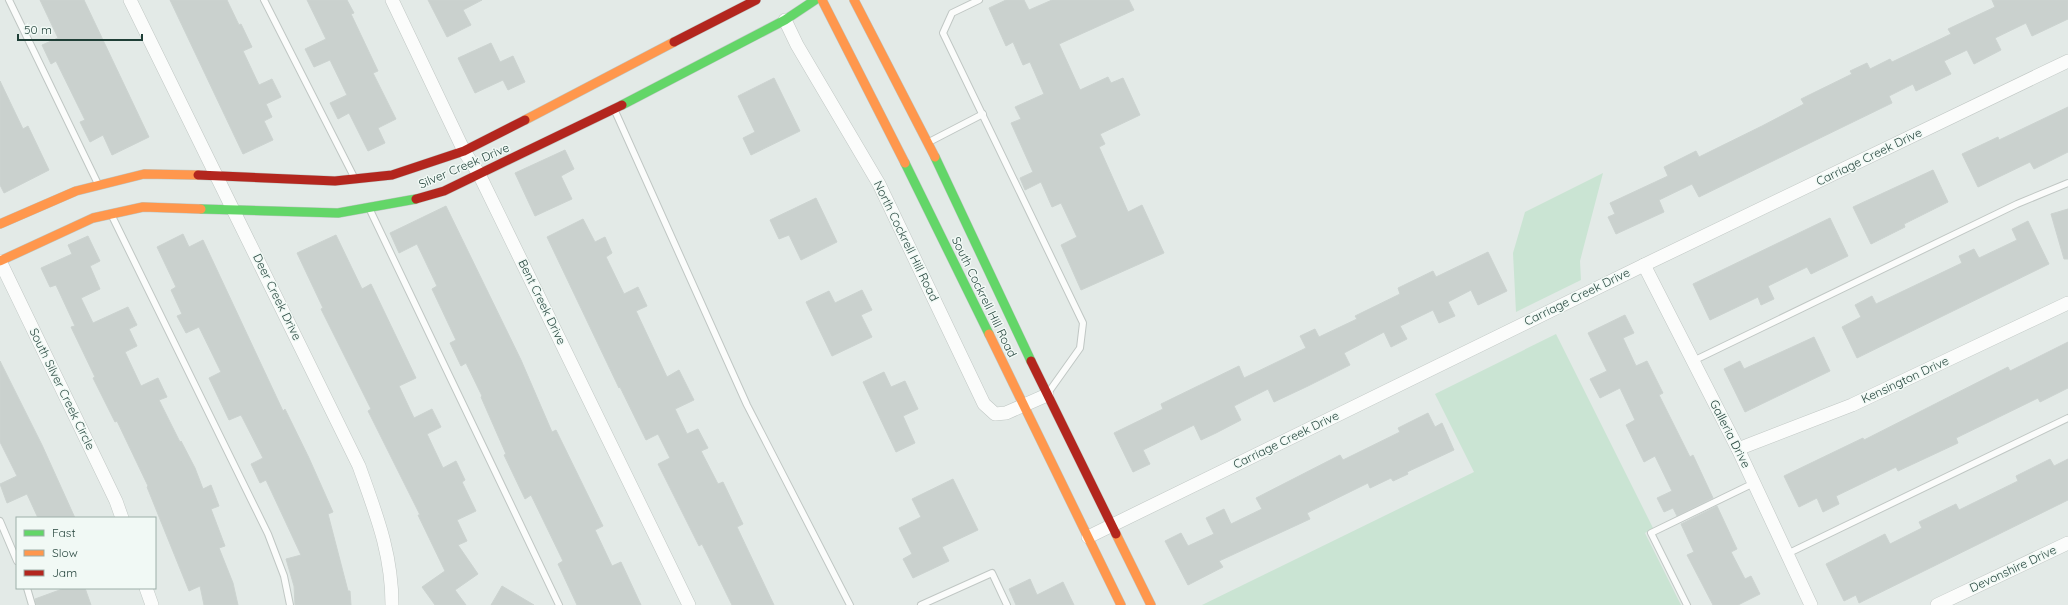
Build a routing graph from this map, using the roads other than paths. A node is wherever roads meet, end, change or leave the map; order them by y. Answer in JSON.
{"nodes":[{"id":1,"x":9,"y":0,"type":"edge"},
{"id":2,"x":130,"y":0,"type":"edge"},
{"id":3,"x":264,"y":0,"type":"edge"},
{"id":4,"x":392,"y":0,"type":"edge"},
{"id":5,"x":756,"y":0,"type":"edge"},
{"id":6,"x":815,"y":0,"type":"edge"},
{"id":7,"x":822,"y":0,"type":"edge"},
{"id":8,"x":854,"y":0,"type":"edge"},
{"id":9,"x":980,"y":0,"type":"edge"},
{"id":10,"x":785,"y":20,"type":"junction"},
{"id":11,"x":2068,"y":61,"type":"edge"},
{"id":12,"x":615,"y":109,"type":"junction"},
{"id":13,"x":983,"y":114,"type":"junction"},
{"id":14,"x":928,"y":143,"type":"junction"},
{"id":15,"x":464,"y":150,"type":"junction"},
{"id":16,"x":479,"y":174,"type":"junction"},
{"id":17,"x":215,"y":175,"type":"junction"},
{"id":18,"x":356,"y":178,"type":"junction"},
{"id":19,"x":2068,"y":183,"type":"edge"},
{"id":20,"x":99,"y":185,"type":"junction"},
{"id":21,"x":369,"y":208,"type":"junction"},
{"id":22,"x":234,"y":209,"type":"junction"},
{"id":23,"x":110,"y":214,"type":"junction"},
{"id":24,"x":0,"y":224,"type":"edge"},
{"id":25,"x":0,"y":261,"type":"edge"},
{"id":26,"x":1644,"y":265,"type":"junction"},
{"id":27,"x":2068,"y":302,"type":"edge"},
{"id":28,"x":1693,"y":361,"type":"junction"},
{"id":29,"x":1047,"y":395,"type":"junction"},
{"id":30,"x":1024,"y":406,"type":"junction"},
{"id":31,"x":2068,"y":418,"type":"edge"},
{"id":32,"x":1738,"y":449,"type":"junction"},
{"id":33,"x":1754,"y":483,"type":"junction"},
{"id":34,"x":122,"y":517,"type":"edge"},
{"id":35,"x":0,"y":521,"type":"edge"},
{"id":36,"x":1112,"y":526,"type":"junction"},
{"id":37,"x":1088,"y":538,"type":"junction"},
{"id":38,"x":2068,"y":543,"type":"edge"},
{"id":39,"x":1787,"y":554,"type":"junction"},
{"id":40,"x":16,"y":559,"type":"edge"},
{"id":41,"x":28,"y":589,"type":"edge"},
{"id":42,"x":146,"y":589,"type":"edge"},
{"id":43,"x":32,"y":605,"type":"edge"},
{"id":44,"x":152,"y":605,"type":"edge"},
{"id":45,"x":290,"y":605,"type":"edge"},
{"id":46,"x":392,"y":605,"type":"edge"},
{"id":47,"x":560,"y":605,"type":"edge"},
{"id":48,"x":689,"y":605,"type":"edge"},
{"id":49,"x":850,"y":605,"type":"edge"},
{"id":50,"x":921,"y":605,"type":"edge"},
{"id":51,"x":1007,"y":605,"type":"edge"},
{"id":52,"x":1121,"y":605,"type":"edge"},
{"id":53,"x":1150,"y":605,"type":"edge"},
{"id":54,"x":1687,"y":605,"type":"edge"},
{"id":55,"x":1811,"y":605,"type":"edge"},
{"id":56,"x":1937,"y":605,"type":"edge"}],
"edges":[{"from":1,"to":20,"type":"lane"},
{"from":2,"to":17,"type":"street","name":"Deer Creek Drive"},
{"from":3,"to":18,"type":"lane"},
{"from":4,"to":15,"type":"street","name":"Bent Creek Drive"},
{"from":5,"to":15,"type":"street","name":"Silver Creek Drive"},
{"from":6,"to":10,"type":"street","name":"Silver Creek Drive"},
{"from":7,"to":30,"type":"street","name":"South Cockrell Hill Road"},
{"from":8,"to":14,"type":"street","name":"South Cockrell Hill Road"},
{"from":9,"to":13,"type":"lane"},
{"from":10,"to":12,"type":"street","name":"Silver Creek Drive"},
{"from":10,"to":30,"type":"street","name":"North Cockrell Hill Road"},
{"from":11,"to":26,"type":"street","name":"Carriage Creek Drive"},
{"from":12,"to":16,"type":"street","name":"Silver Creek Drive"},
{"from":12,"to":49,"type":"lane"},
{"from":13,"to":14,"type":"lane"},
{"from":13,"to":29,"type":"lane"},
{"from":14,"to":29,"type":"street","name":"South Cockrell Hill Road"},
{"from":15,"to":16,"type":"street","name":"Bent Creek Drive"},
{"from":15,"to":18,"type":"street","name":"Silver Creek Drive"},
{"from":16,"to":21,"type":"street","name":"Silver Creek Drive"},
{"from":16,"to":48,"type":"street","name":"Bent Creek Drive"},
{"from":17,"to":18,"type":"street","name":"Silver Creek Drive"},
{"from":17,"to":20,"type":"street","name":"Silver Creek Drive"},
{"from":17,"to":22,"type":"street","name":"Deer Creek Drive"},
{"from":19,"to":28,"type":"lane"},
{"from":20,"to":24,"type":"street","name":"Silver Creek Drive"},
{"from":21,"to":22,"type":"street","name":"Silver Creek Drive"},
{"from":21,"to":47,"type":"lane"},
{"from":22,"to":23,"type":"street","name":"Silver Creek Drive"},
{"from":22,"to":46,"type":"street","name":"Deer Creek Drive"},
{"from":23,"to":25,"type":"street","name":"Silver Creek Drive"},
{"from":23,"to":45,"type":"lane"},
{"from":25,"to":34,"type":"street","name":"South Silver Creek Circle"},
{"from":26,"to":28,"type":"street","name":"Galleria Drive"},
{"from":26,"to":36,"type":"street","name":"Carriage Creek Drive"},
{"from":27,"to":32,"type":"street","name":"Kensington Drive"},
{"from":28,"to":32,"type":"street","name":"Galleria Drive"},
{"from":29,"to":30,"type":"street","name":"North Cockrell Hill Road"},
{"from":29,"to":36,"type":"street","name":"South Cockrell Hill Road"},
{"from":30,"to":37,"type":"street","name":"South Cockrell Hill Road"},
{"from":31,"to":39,"type":"lane"},
{"from":32,"to":33,"type":"street","name":"Galleria Drive"},
{"from":33,"to":39,"type":"street","name":"Galleria Drive"},
{"from":33,"to":54,"type":"lane"},
{"from":35,"to":40,"type":"lane"},
{"from":36,"to":37,"type":"street","name":"Carriage Creek Drive"},
{"from":36,"to":53,"type":"street","name":"South Cockrell Hill Road"},
{"from":37,"to":52,"type":"street","name":"South Cockrell Hill Road"},
{"from":38,"to":56,"type":"street","name":"Devonshire Drive"},
{"from":39,"to":55,"type":"street","name":"Galleria Drive"},
{"from":41,"to":43,"type":"lane"},
{"from":42,"to":44,"type":"street"},
{"from":50,"to":51,"type":"lane"}]}
